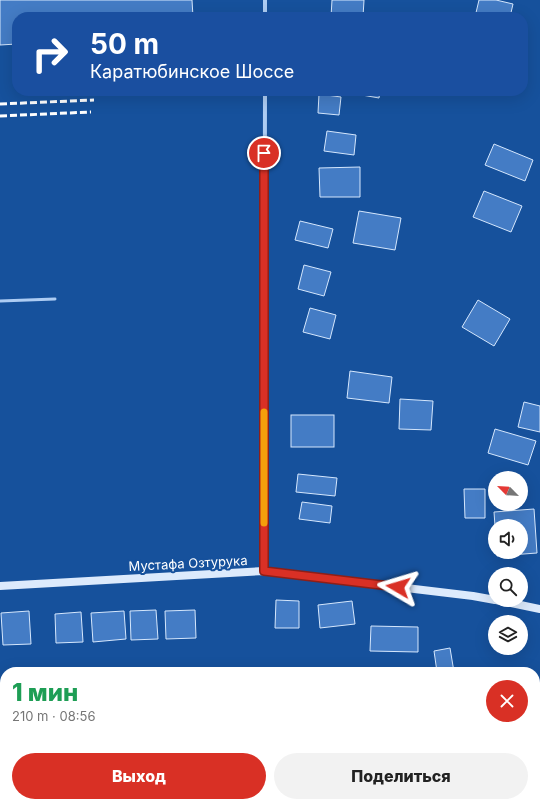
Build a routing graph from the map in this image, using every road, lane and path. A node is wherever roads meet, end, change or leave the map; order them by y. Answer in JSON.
{"nodes":[{"id":1,"x":265,"y":0,"type":"edge"},
{"id":2,"x":265,"y":12,"type":"edge"},
{"id":3,"x":264,"y":96,"type":"edge"},
{"id":4,"x":55,"y":299,"type":"dead end"},
{"id":5,"x":0,"y":301,"type":"edge"},
{"id":6,"x":264,"y":571,"type":"junction"},
{"id":7,"x":0,"y":586,"type":"edge"},
{"id":8,"x":488,"y":599,"type":"edge"},
{"id":9,"x":528,"y":607,"type":"edge"},
{"id":10,"x":540,"y":609,"type":"edge"}],
"edges":[{"from":1,"to":2,"type":"street"},
{"from":3,"to":6,"type":"street"},
{"from":4,"to":5,"type":"lane"},
{"from":6,"to":7,"type":"street","name":"Мустафа Озтурука"},
{"from":6,"to":8,"type":"street","name":"Мустафа Озтурука"},
{"from":9,"to":10,"type":"street","name":"Мустафа Озтурука"}]}
